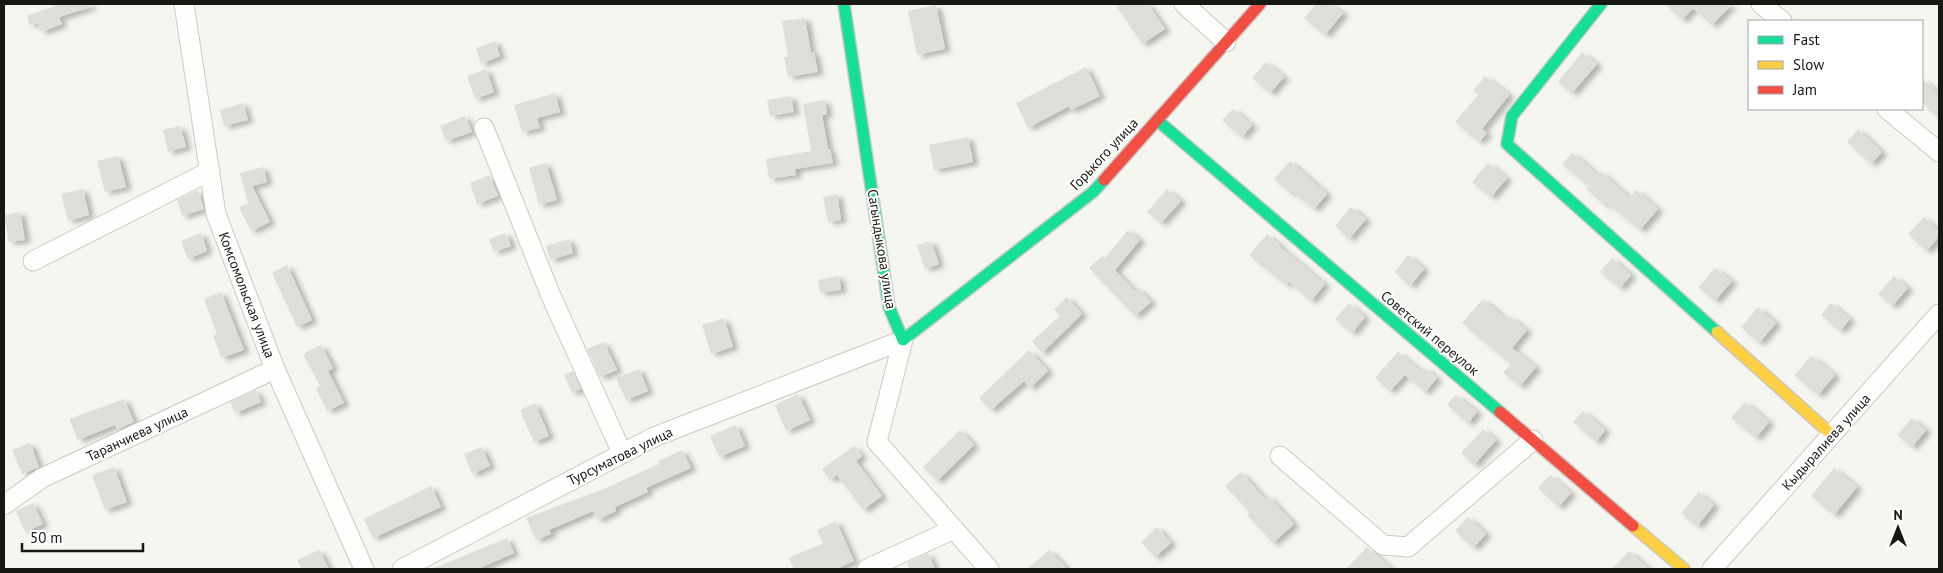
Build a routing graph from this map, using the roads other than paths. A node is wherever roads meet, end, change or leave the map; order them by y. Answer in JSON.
{"nodes":[{"id":1,"x":184,"y":4,"type":"edge"},
{"id":2,"x":844,"y":4,"type":"edge"},
{"id":3,"x":1184,"y":4,"type":"edge"},
{"id":4,"x":1260,"y":4,"type":"edge"},
{"id":5,"x":1602,"y":4,"type":"edge"},
{"id":6,"x":1761,"y":4,"type":"edge"},
{"id":7,"x":1781,"y":20,"type":"edge"},
{"id":8,"x":1226,"y":42,"type":"junction"},
{"id":9,"x":1888,"y":110,"type":"edge"},
{"id":10,"x":1157,"y":120,"type":"junction"},
{"id":11,"x":484,"y":128,"type":"dead end"},
{"id":12,"x":1939,"y":152,"type":"edge"},
{"id":13,"x":210,"y":171,"type":"junction"},
{"id":14,"x":32,"y":261,"type":"dead end"},
{"id":15,"x":1939,"y":314,"type":"edge"},
{"id":16,"x":903,"y":340,"type":"junction"},
{"id":17,"x":274,"y":369,"type":"junction"},
{"id":18,"x":1832,"y":435,"type":"junction"},
{"id":19,"x":1533,"y":440,"type":"junction"},
{"id":20,"x":622,"y":453,"type":"junction"},
{"id":21,"x":1280,"y":456,"type":"dead end"},
{"id":22,"x":4,"y":505,"type":"edge"},
{"id":23,"x":954,"y":529,"type":"junction"},
{"id":24,"x":364,"y":569,"type":"edge"},
{"id":25,"x":402,"y":569,"type":"edge"},
{"id":26,"x":867,"y":569,"type":"edge"},
{"id":27,"x":989,"y":569,"type":"edge"},
{"id":28,"x":1684,"y":569,"type":"edge"},
{"id":29,"x":1712,"y":569,"type":"edge"}],
"edges":[{"from":1,"to":13,"type":"street","name":"Комсомольская улица"},
{"from":2,"to":16,"type":"street","name":"Сагындыкова улица"},
{"from":3,"to":8,"type":"street"},
{"from":4,"to":8,"type":"street","name":"Горького улица"},
{"from":5,"to":18,"type":"street"},
{"from":6,"to":7,"type":"street"},
{"from":8,"to":10,"type":"street","name":"Горького улица"},
{"from":9,"to":12,"type":"street"},
{"from":10,"to":16,"type":"street","name":"Горького улица"},
{"from":10,"to":19,"type":"street","name":"Советский переулок"},
{"from":11,"to":20,"type":"street"},
{"from":13,"to":14,"type":"street"},
{"from":13,"to":17,"type":"street","name":"Комсомольская улица"},
{"from":15,"to":18,"type":"street","name":"Кыдыралиева улица"},
{"from":16,"to":20,"type":"street","name":"Турсуматова улица"},
{"from":16,"to":23,"type":"street"},
{"from":17,"to":22,"type":"street","name":"Таранчиева улица"},
{"from":17,"to":24,"type":"street","name":"Комсомольская улица"},
{"from":18,"to":29,"type":"street","name":"Кыдыралиева улица"},
{"from":19,"to":21,"type":"street"},
{"from":19,"to":28,"type":"street","name":"Советский переулок"},
{"from":20,"to":25,"type":"street","name":"Турсуматова улица"},
{"from":23,"to":26,"type":"street"},
{"from":23,"to":27,"type":"street"}]}
